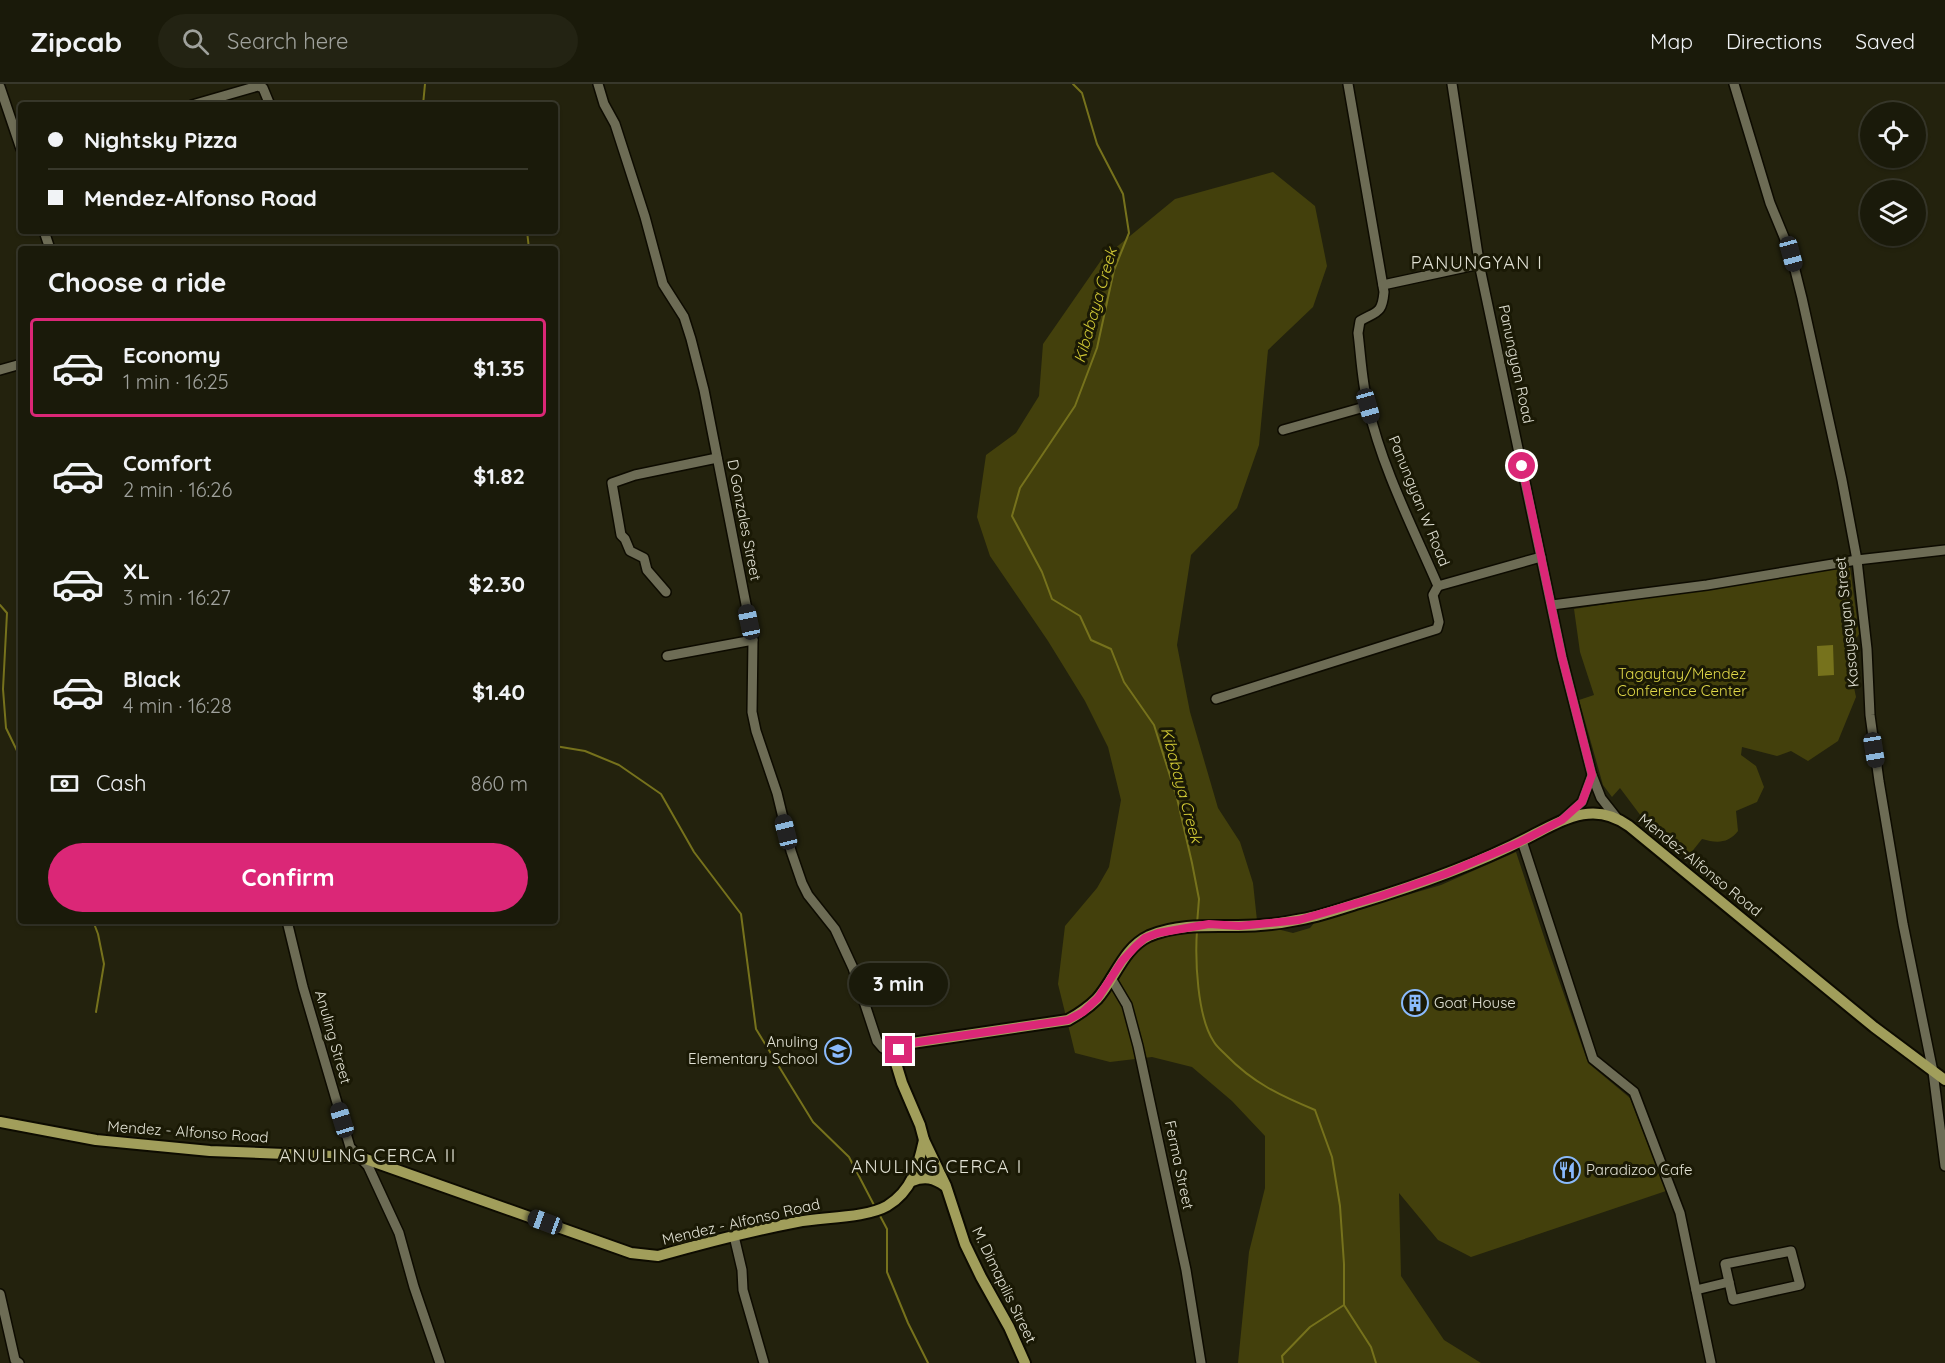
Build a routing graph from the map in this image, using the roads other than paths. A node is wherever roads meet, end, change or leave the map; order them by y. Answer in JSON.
{"nodes":[{"id":1,"x":598,"y":84,"type":"edge"},
{"id":2,"x":1348,"y":84,"type":"edge"},
{"id":3,"x":1452,"y":84,"type":"edge"},
{"id":4,"x":1734,"y":84,"type":"edge"},
{"id":5,"x":0,"y":87,"type":"edge"},
{"id":6,"x":202,"y":102,"type":"edge"},
{"id":7,"x":269,"y":102,"type":"edge"},
{"id":8,"x":18,"y":140,"type":"edge"},
{"id":9,"x":1480,"y":264,"type":"junction"},
{"id":10,"x":1383,"y":285,"type":"junction"},
{"id":11,"x":18,"y":365,"type":"edge"},
{"id":12,"x":0,"y":370,"type":"edge"},
{"id":13,"x":1368,"y":406,"type":"junction"},
{"id":14,"x":1283,"y":430,"type":"dead end"},
{"id":15,"x":717,"y":458,"type":"junction"},
{"id":16,"x":1945,"y":550,"type":"edge"},
{"id":17,"x":1541,"y":556,"type":"junction"},
{"id":18,"x":1857,"y":560,"type":"junction"},
{"id":19,"x":1438,"y":586,"type":"junction"},
{"id":20,"x":666,"y":592,"type":"dead end"},
{"id":21,"x":1552,"y":605,"type":"junction"},
{"id":22,"x":753,"y":640,"type":"junction"},
{"id":23,"x":667,"y":656,"type":"dead end"},
{"id":24,"x":1216,"y":699,"type":"dead end"},
{"id":25,"x":1592,"y":775,"type":"junction"},
{"id":26,"x":1616,"y":817,"type":"junction"},
{"id":27,"x":1562,"y":820,"type":"junction"},
{"id":28,"x":1522,"y":841,"type":"junction"},
{"id":29,"x":288,"y":924,"type":"edge"},
{"id":30,"x":1111,"y":978,"type":"junction"},
{"id":31,"x":895,"y":1054,"type":"junction"},
{"id":32,"x":1933,"y":1072,"type":"junction"},
{"id":33,"x":1945,"y":1080,"type":"edge"},
{"id":34,"x":0,"y":1122,"type":"edge"},
{"id":35,"x":924,"y":1140,"type":"junction"},
{"id":36,"x":360,"y":1157,"type":"junction"},
{"id":37,"x":1945,"y":1166,"type":"edge"},
{"id":38,"x":912,"y":1181,"type":"junction"},
{"id":39,"x":946,"y":1186,"type":"junction"},
{"id":40,"x":734,"y":1236,"type":"junction"},
{"id":41,"x":1729,"y":1282,"type":"junction"},
{"id":42,"x":1696,"y":1290,"type":"junction"},
{"id":43,"x":0,"y":1294,"type":"edge"},
{"id":44,"x":19,"y":1363,"type":"edge"},
{"id":45,"x":440,"y":1363,"type":"edge"},
{"id":46,"x":764,"y":1363,"type":"edge"},
{"id":47,"x":1025,"y":1363,"type":"edge"},
{"id":48,"x":1201,"y":1363,"type":"edge"},
{"id":49,"x":1712,"y":1363,"type":"edge"}],
"edges":[{"from":1,"to":15,"type":"street","name":"D Gonzales Street"},
{"from":2,"to":10,"type":"street","name":"Panungyan W Road"},
{"from":3,"to":9,"type":"street","name":"Panungyan Road"},
{"from":4,"to":18,"type":"street","name":"Kasaysayan Street"},
{"from":5,"to":8,"type":"street"},
{"from":6,"to":7,"type":"street"},
{"from":9,"to":10,"type":"street"},
{"from":9,"to":17,"type":"street","name":"Panungyan Road"},
{"from":10,"to":13,"type":"street","name":"Panungyan W Road"},
{"from":11,"to":12,"type":"street"},
{"from":13,"to":14,"type":"street"},
{"from":13,"to":19,"type":"street","name":"Panungyan W Road"},
{"from":15,"to":20,"type":"street"},
{"from":15,"to":22,"type":"street","name":"D Gonzales Street"},
{"from":16,"to":18,"type":"street"},
{"from":17,"to":19,"type":"street","name":"Panungyan W Road"},
{"from":17,"to":21,"type":"street","name":"Panungyan Road"},
{"from":18,"to":21,"type":"street"},
{"from":18,"to":32,"type":"street","name":"Kasaysayan Street"},
{"from":19,"to":24,"type":"street"},
{"from":21,"to":25,"type":"street","name":"Panungyan Road"},
{"from":22,"to":23,"type":"street"},
{"from":22,"to":31,"type":"street","name":"D Gonzales Street"},
{"from":25,"to":26,"type":"street","name":"Panungyan Road"},
{"from":25,"to":27,"type":"street"},
{"from":26,"to":27,"type":"main road","name":"Mendez-Alfonso Road"},
{"from":26,"to":32,"type":"main road","name":"Mendez-Alfonso Road"},
{"from":27,"to":28,"type":"main road","name":"Mendez-Alfonso Road"},
{"from":28,"to":30,"type":"main road","name":"Mendez-Alfonso Road"},
{"from":28,"to":42,"type":"street"},
{"from":29,"to":36,"type":"street","name":"Anuling Street"},
{"from":30,"to":31,"type":"main road","name":"Mendez-Alfonso Road"},
{"from":30,"to":48,"type":"street","name":"Ferma Street"},
{"from":31,"to":35,"type":"main road"},
{"from":32,"to":33,"type":"main road","name":"Mendez-Alfonso Road"},
{"from":32,"to":37,"type":"street","name":"Kasaysayan Street"},
{"from":34,"to":36,"type":"main road","name":"Mendez - Alfonso Road"},
{"from":35,"to":38,"type":"main road","name":"Mendez - Alfonso Road"},
{"from":35,"to":39,"type":"main road","name":"M. Dimapilis Street"},
{"from":36,"to":40,"type":"main road","name":"Mendez - Alfonso Road"},
{"from":36,"to":45,"type":"street","name":"Anuling Street"},
{"from":38,"to":39,"type":"main road"},
{"from":38,"to":40,"type":"main road","name":"Mendez - Alfonso Road"},
{"from":39,"to":47,"type":"main road","name":"M. Dimapilis Street"},
{"from":40,"to":46,"type":"street"},
{"from":41,"to":41,"type":"street"},
{"from":41,"to":42,"type":"street"},
{"from":42,"to":49,"type":"street"},
{"from":43,"to":44,"type":"street"}]}
